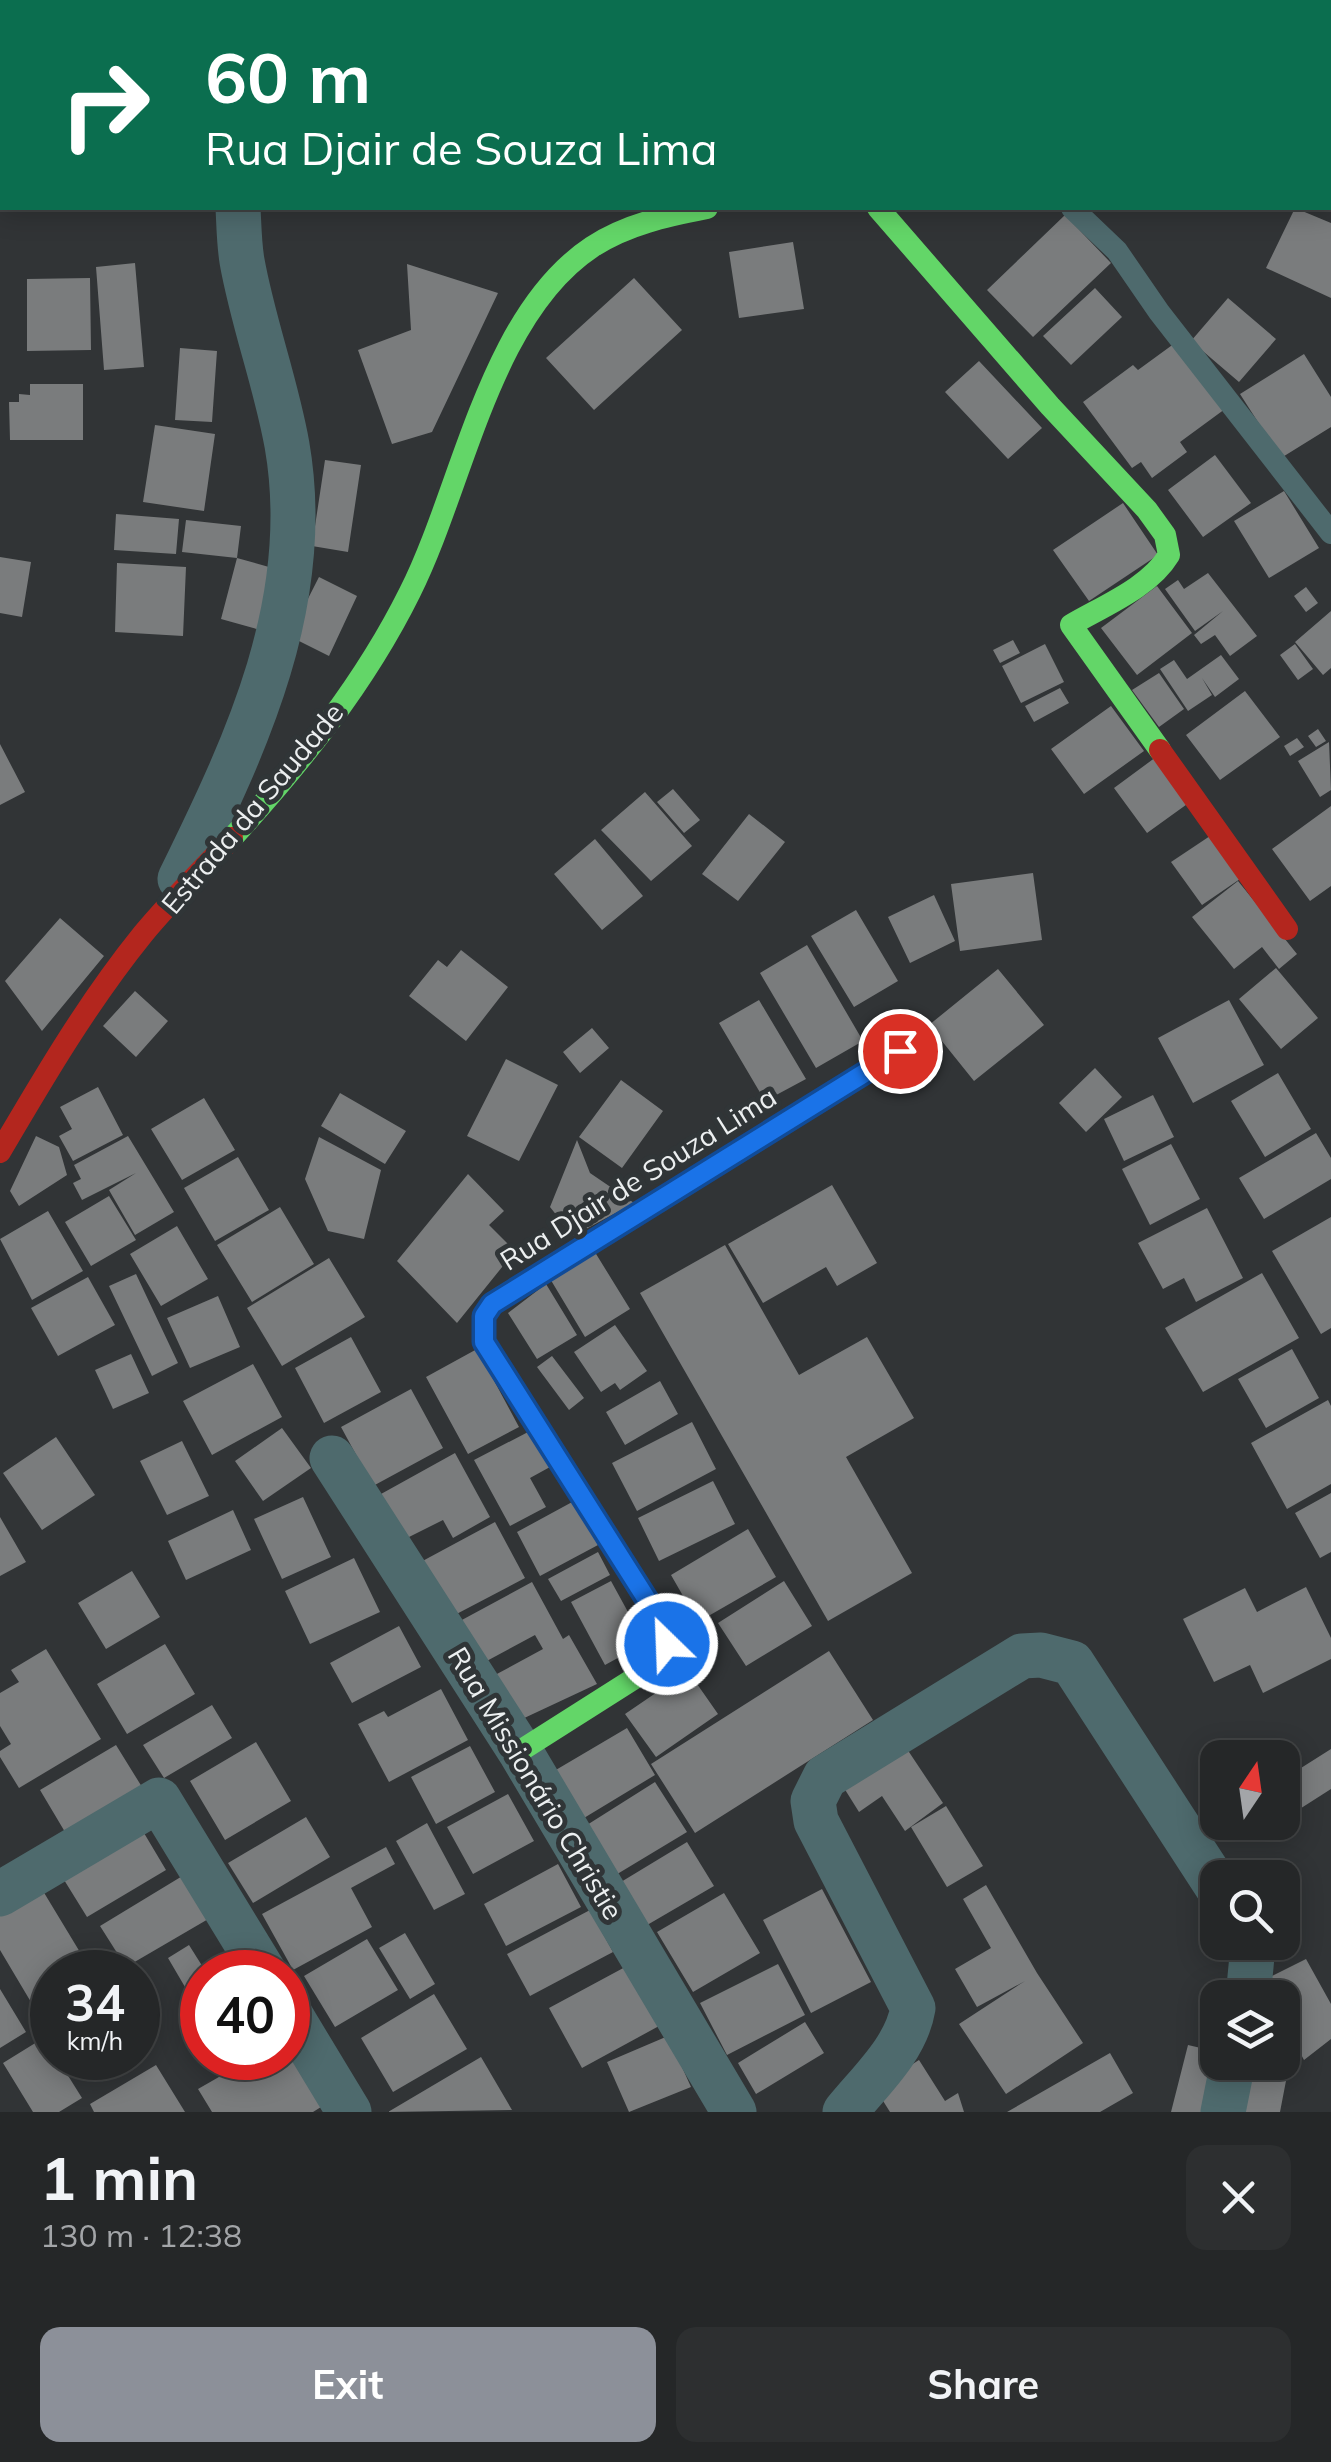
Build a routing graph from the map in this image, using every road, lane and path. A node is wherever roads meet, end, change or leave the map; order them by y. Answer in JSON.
{"nodes":[{"id":1,"x":238,"y":210,"type":"edge"},
{"id":2,"x":696,"y":210,"type":"edge"},
{"id":3,"x":880,"y":210,"type":"edge"},
{"id":4,"x":1074,"y":210,"type":"edge"},
{"id":5,"x":1331,"y":533,"type":"edge"},
{"id":6,"x":166,"y":908,"type":"junction"},
{"id":7,"x":1287,"y":929,"type":"dead end"},
{"id":8,"x":900,"y":1051,"type":"dead end"},
{"id":9,"x":0,"y":1152,"type":"edge"},
{"id":10,"x":332,"y":1458,"type":"dead end"},
{"id":11,"x":520,"y":1751,"type":"junction"},
{"id":12,"x":1200,"y":1860,"type":"edge"},
{"id":13,"x":0,"y":1894,"type":"edge"},
{"id":14,"x":251,"y":1950,"type":"edge"},
{"id":15,"x":310,"y":2047,"type":"edge"},
{"id":16,"x":1230,"y":2080,"type":"edge"},
{"id":17,"x":349,"y":2112,"type":"edge"},
{"id":18,"x":734,"y":2112,"type":"edge"},
{"id":19,"x":845,"y":2112,"type":"edge"},
{"id":20,"x":1222,"y":2112,"type":"edge"}],
"edges":[{"from":1,"to":6,"type":"street"},
{"from":2,"to":6,"type":"street","name":"Estrada da Saudade"},
{"from":3,"to":7,"type":"street"},
{"from":4,"to":5,"type":"lane"},
{"from":6,"to":9,"type":"street","name":"Estrada da Saudade"},
{"from":8,"to":11,"type":"street","name":"Rua Djair de Souza Lima"},
{"from":10,"to":11,"type":"street","name":"Rua Missionário Christie"},
{"from":11,"to":18,"type":"street","name":"Rua Missionário Christie"},
{"from":12,"to":19,"type":"street"},
{"from":13,"to":14,"type":"street"},
{"from":15,"to":17,"type":"street"},
{"from":16,"to":20,"type":"street"}]}
